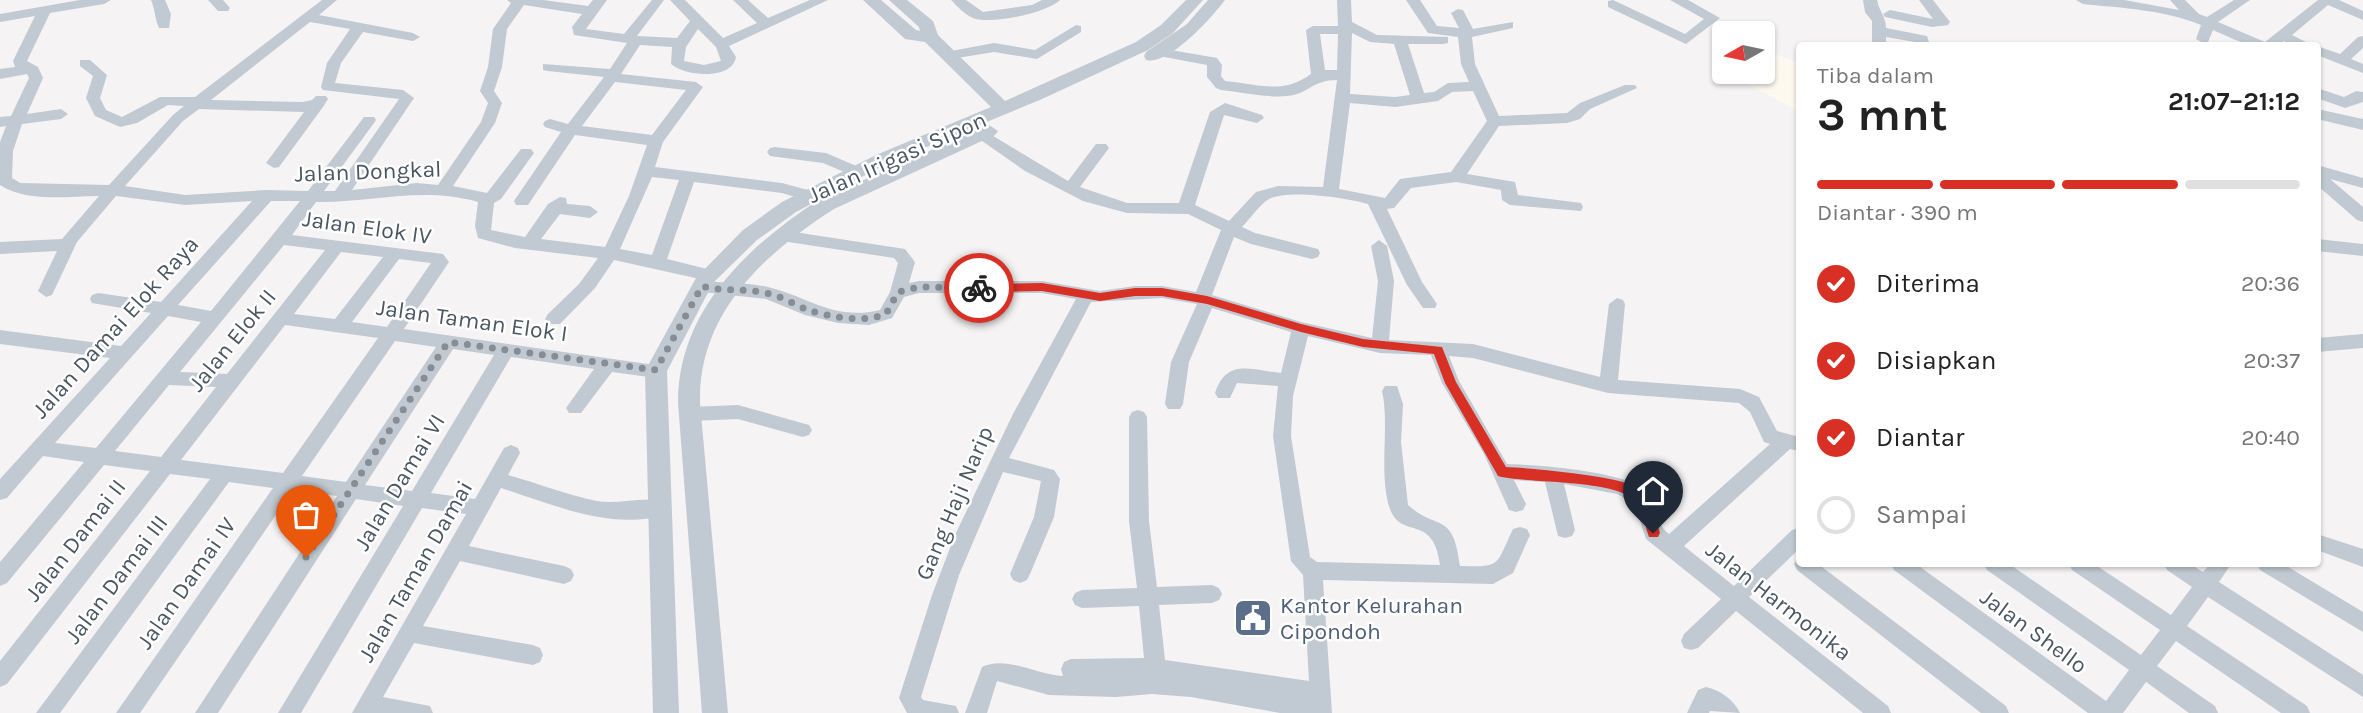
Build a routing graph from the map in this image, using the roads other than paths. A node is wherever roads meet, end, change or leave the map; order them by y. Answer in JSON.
{"nodes":[{"id":1,"x":104,"y":0,"type":"edge"},
{"id":2,"x":158,"y":0,"type":"edge"},
{"id":3,"x":303,"y":0,"type":"edge"},
{"id":4,"x":677,"y":0,"type":"edge"},
{"id":5,"x":740,"y":0,"type":"edge"},
{"id":6,"x":871,"y":0,"type":"edge"},
{"id":7,"x":897,"y":0,"type":"edge"},
{"id":8,"x":958,"y":0,"type":"edge"},
{"id":9,"x":1053,"y":0,"type":"edge"},
{"id":10,"x":1195,"y":0,"type":"edge"},
{"id":11,"x":1217,"y":0,"type":"edge"},
{"id":12,"x":1344,"y":0,"type":"edge"},
{"id":13,"x":1413,"y":0,"type":"edge"},
{"id":14,"x":1677,"y":0,"type":"edge"},
{"id":15,"x":1870,"y":0,"type":"edge"},
{"id":16,"x":1926,"y":0,"type":"edge"},
{"id":17,"x":2083,"y":0,"type":"edge"},
{"id":18,"x":2177,"y":0,"type":"edge"},
{"id":19,"x":2327,"y":0,"type":"edge"},
{"id":20,"x":517,"y":1,"type":"edge"},
{"id":21,"x":658,"y":1,"type":"edge"},
{"id":22,"x":813,"y":1,"type":"edge"},
{"id":23,"x":2235,"y":2,"type":"edge"},
{"id":24,"x":326,"y":3,"type":"edge"},
{"id":25,"x":1029,"y":4,"type":"edge"},
{"id":26,"x":1613,"y":4,"type":"dead end"},
{"id":27,"x":596,"y":5,"type":"edge"},
{"id":28,"x":44,"y":11,"type":"junction"},
{"id":29,"x":1458,"y":13,"type":"dead end"},
{"id":30,"x":1890,"y":14,"type":"dead end"},
{"id":31,"x":2363,"y":16,"type":"edge"},
{"id":32,"x":306,"y":17,"type":"junction"},
{"id":33,"x":2194,"y":17,"type":"junction"},
{"id":34,"x":0,"y":18,"type":"edge"},
{"id":35,"x":697,"y":22,"type":"junction"},
{"id":36,"x":2209,"y":22,"type":"junction"},
{"id":37,"x":765,"y":23,"type":"junction"},
{"id":38,"x":164,"y":25,"type":"dead end"},
{"id":39,"x":1508,"y":25,"type":"dead end"},
{"id":40,"x":360,"y":26,"type":"junction"},
{"id":41,"x":1345,"y":27,"type":"junction"},
{"id":42,"x":1076,"y":29,"type":"dead end"},
{"id":43,"x":1466,"y":33,"type":"junction"},
{"id":44,"x":2281,"y":35,"type":"junction"},
{"id":45,"x":413,"y":37,"type":"dead end"},
{"id":46,"x":930,"y":37,"type":"junction"},
{"id":47,"x":1879,"y":38,"type":"edge"},
{"id":48,"x":632,"y":39,"type":"junction"},
{"id":49,"x":2203,"y":39,"type":"dead end"},
{"id":50,"x":1443,"y":40,"type":"dead end"},
{"id":51,"x":2363,"y":40,"type":"edge"},
{"id":52,"x":1400,"y":41,"type":"junction"},
{"id":53,"x":1922,"y":42,"type":"edge"},
{"id":54,"x":2254,"y":42,"type":"edge"},
{"id":55,"x":2273,"y":42,"type":"edge"},
{"id":56,"x":2298,"y":42,"type":"edge"},
{"id":57,"x":682,"y":43,"type":"junction"},
{"id":58,"x":1163,"y":43,"type":"junction"},
{"id":59,"x":722,"y":44,"type":"junction"},
{"id":60,"x":2321,"y":52,"type":"edge"},
{"id":61,"x":951,"y":55,"type":"junction"},
{"id":62,"x":2342,"y":60,"type":"junction"},
{"id":63,"x":85,"y":63,"type":"dead end"},
{"id":64,"x":548,"y":67,"type":"dead end"},
{"id":65,"x":29,"y":69,"type":"junction"},
{"id":66,"x":2363,"y":69,"type":"edge"},
{"id":67,"x":0,"y":74,"type":"edge"},
{"id":68,"x":613,"y":75,"type":"junction"},
{"id":69,"x":1318,"y":75,"type":"junction"},
{"id":70,"x":1342,"y":75,"type":"junction"},
{"id":71,"x":1477,"y":86,"type":"junction"},
{"id":72,"x":329,"y":88,"type":"junction"},
{"id":73,"x":1630,"y":88,"type":"dead end"},
{"id":74,"x":2321,"y":94,"type":"edge"},
{"id":75,"x":2363,"y":97,"type":"edge"},
{"id":76,"x":1341,"y":98,"type":"junction"},
{"id":77,"x":1419,"y":99,"type":"junction"},
{"id":78,"x":196,"y":103,"type":"junction"},
{"id":79,"x":318,"y":104,"type":"junction"},
{"id":80,"x":1003,"y":109,"type":"junction"},
{"id":81,"x":61,"y":114,"type":"dead end"},
{"id":82,"x":2321,"y":115,"type":"edge"},
{"id":83,"x":1257,"y":118,"type":"dead end"},
{"id":84,"x":369,"y":120,"type":"dead end"},
{"id":85,"x":7,"y":121,"type":"edge"},
{"id":86,"x":1494,"y":121,"type":"junction"},
{"id":87,"x":550,"y":124,"type":"dead end"},
{"id":88,"x":2363,"y":125,"type":"edge"},
{"id":89,"x":571,"y":129,"type":"junction"},
{"id":90,"x":980,"y":134,"type":"junction"},
{"id":91,"x":656,"y":141,"type":"junction"},
{"id":92,"x":1101,"y":148,"type":"dead end"},
{"id":93,"x":775,"y":152,"type":"dead end"},
{"id":94,"x":1,"y":156,"type":"edge"},
{"id":95,"x":274,"y":163,"type":"dead end"},
{"id":96,"x":887,"y":166,"type":"junction"},
{"id":97,"x":544,"y":168,"type":"junction"},
{"id":98,"x":645,"y":171,"type":"junction"},
{"id":99,"x":2321,"y":171,"type":"edge"},
{"id":100,"x":856,"y":172,"type":"junction"},
{"id":101,"x":1456,"y":177,"type":"junction"},
{"id":102,"x":688,"y":178,"type":"junction"},
{"id":103,"x":2321,"y":179,"type":"edge"},
{"id":104,"x":2363,"y":183,"type":"edge"},
{"id":105,"x":1071,"y":188,"type":"junction"},
{"id":106,"x":443,"y":189,"type":"junction"},
{"id":107,"x":112,"y":190,"type":"junction"},
{"id":108,"x":1330,"y":193,"type":"junction"},
{"id":109,"x":267,"y":195,"type":"junction"},
{"id":110,"x":809,"y":196,"type":"junction"},
{"id":111,"x":339,"y":197,"type":"junction"},
{"id":112,"x":310,"y":198,"type":"junction"},
{"id":113,"x":486,"y":201,"type":"junction"},
{"id":114,"x":522,"y":201,"type":"dead end"},
{"id":115,"x":1375,"y":201,"type":"junction"},
{"id":116,"x":1575,"y":207,"type":"dead end"},
{"id":117,"x":1187,"y":209,"type":"junction"},
{"id":118,"x":590,"y":212,"type":"dead end"},
{"id":119,"x":2363,"y":216,"type":"edge"},
{"id":120,"x":1230,"y":228,"type":"junction"},
{"id":121,"x":780,"y":236,"type":"junction"},
{"id":122,"x":280,"y":239,"type":"junction"},
{"id":123,"x":529,"y":244,"type":"junction"},
{"id":124,"x":68,"y":245,"type":"junction"},
{"id":125,"x":338,"y":245,"type":"junction"},
{"id":126,"x":2325,"y":245,"type":"edge"},
{"id":127,"x":1379,"y":246,"type":"dead end"},
{"id":128,"x":0,"y":248,"type":"edge"},
{"id":129,"x":2363,"y":250,"type":"edge"},
{"id":130,"x":396,"y":252,"type":"junction"},
{"id":131,"x":1312,"y":253,"type":"dead end"},
{"id":132,"x":610,"y":254,"type":"junction"},
{"id":133,"x":657,"y":263,"type":"junction"},
{"id":134,"x":712,"y":286,"type":"junction"},
{"id":135,"x":46,"y":291,"type":"dead end"},
{"id":136,"x":898,"y":292,"type":"junction"},
{"id":137,"x":1086,"y":296,"type":"junction"},
{"id":138,"x":98,"y":299,"type":"dead end"},
{"id":139,"x":1205,"y":300,"type":"junction"},
{"id":140,"x":1429,"y":304,"type":"dead end"},
{"id":141,"x":1617,"y":304,"type":"dead end"},
{"id":142,"x":165,"y":310,"type":"junction"},
{"id":143,"x":214,"y":318,"type":"junction"},
{"id":144,"x":280,"y":318,"type":"junction"},
{"id":145,"x":554,"y":320,"type":"dead end"},
{"id":146,"x":339,"y":327,"type":"junction"},
{"id":147,"x":1301,"y":328,"type":"junction"},
{"id":148,"x":389,"y":335,"type":"junction"},
{"id":149,"x":0,"y":337,"type":"edge"},
{"id":150,"x":2363,"y":341,"type":"edge"},
{"id":151,"x":448,"y":342,"type":"junction"},
{"id":152,"x":2321,"y":345,"type":"edge"},
{"id":153,"x":1380,"y":346,"type":"junction"},
{"id":154,"x":507,"y":349,"type":"junction"},
{"id":155,"x":1438,"y":350,"type":"junction"},
{"id":156,"x":125,"y":353,"type":"junction"},
{"id":157,"x":608,"y":364,"type":"junction"},
{"id":158,"x":656,"y":370,"type":"junction"},
{"id":159,"x":165,"y":378,"type":"junction"},
{"id":160,"x":1288,"y":380,"type":"junction"},
{"id":161,"x":230,"y":381,"type":"junction"},
{"id":162,"x":1608,"y":386,"type":"junction"},
{"id":163,"x":1391,"y":391,"type":"dead end"},
{"id":164,"x":1224,"y":393,"type":"dead end"},
{"id":165,"x":1174,"y":404,"type":"dead end"},
{"id":166,"x":575,"y":408,"type":"dead end"},
{"id":167,"x":691,"y":415,"type":"junction"},
{"id":168,"x":1139,"y":416,"type":"dead end"},
{"id":169,"x":803,"y":430,"type":"dead end"},
{"id":170,"x":1792,"y":443,"type":"edge"},
{"id":171,"x":38,"y":448,"type":"junction"},
{"id":172,"x":511,"y":453,"type":"dead end"},
{"id":173,"x":98,"y":456,"type":"junction"},
{"id":174,"x":998,"y":463,"type":"junction"},
{"id":175,"x":163,"y":465,"type":"junction"},
{"id":176,"x":694,"y":469,"type":"junction"},
{"id":177,"x":1502,"y":472,"type":"junction"},
{"id":178,"x":225,"y":473,"type":"junction"},
{"id":179,"x":1553,"y":475,"type":"junction"},
{"id":180,"x":660,"y":476,"type":"junction"},
{"id":181,"x":496,"y":479,"type":"junction"},
{"id":182,"x":286,"y":482,"type":"junction"},
{"id":183,"x":3,"y":483,"type":"edge"},
{"id":184,"x":349,"y":490,"type":"junction"},
{"id":185,"x":417,"y":499,"type":"junction"},
{"id":186,"x":1516,"y":504,"type":"dead end"},
{"id":187,"x":480,"y":508,"type":"junction"},
{"id":188,"x":660,"y":508,"type":"junction"},
{"id":189,"x":1565,"y":530,"type":"dead end"},
{"id":190,"x":1520,"y":535,"type":"dead end"},
{"id":191,"x":2321,"y":543,"type":"edge"},
{"id":192,"x":1671,"y":545,"type":"junction"},
{"id":193,"x":1795,"y":549,"type":"edge"},
{"id":194,"x":455,"y":551,"type":"junction"},
{"id":195,"x":2363,"y":558,"type":"edge"},
{"id":196,"x":1808,"y":567,"type":"edge"},
{"id":197,"x":1905,"y":567,"type":"edge"},
{"id":198,"x":1998,"y":567,"type":"edge"},
{"id":199,"x":2083,"y":567,"type":"edge"},
{"id":200,"x":2179,"y":567,"type":"edge"},
{"id":201,"x":2219,"y":567,"type":"edge"},
{"id":202,"x":2272,"y":567,"type":"edge"},
{"id":203,"x":1312,"y":571,"type":"junction"},
{"id":204,"x":1020,"y":574,"type":"dead end"},
{"id":205,"x":564,"y":575,"type":"dead end"},
{"id":206,"x":1451,"y":576,"type":"junction"},
{"id":207,"x":0,"y":577,"type":"edge"},
{"id":208,"x":2206,"y":583,"type":"junction"},
{"id":209,"x":1212,"y":594,"type":"dead end"},
{"id":210,"x":1148,"y":596,"type":"junction"},
{"id":211,"x":1737,"y":598,"type":"junction"},
{"id":212,"x":1082,"y":599,"type":"dead end"},
{"id":213,"x":2363,"y":622,"type":"edge"},
{"id":214,"x":2173,"y":627,"type":"junction"},
{"id":215,"x":408,"y":633,"type":"junction"},
{"id":216,"x":1691,"y":641,"type":"dead end"},
{"id":217,"x":533,"y":654,"type":"dead end"},
{"id":218,"x":1156,"y":668,"type":"junction"},
{"id":219,"x":2142,"y":668,"type":"junction"},
{"id":220,"x":1071,"y":669,"type":"dead end"},
{"id":221,"x":0,"y":677,"type":"edge"},
{"id":222,"x":2363,"y":687,"type":"edge"},
{"id":223,"x":1319,"y":705,"type":"edge"},
{"id":224,"x":365,"y":709,"type":"edge"},
{"id":225,"x":47,"y":713,"type":"edge"},
{"id":226,"x":127,"y":713,"type":"edge"},
{"id":227,"x":206,"y":713,"type":"edge"},
{"id":228,"x":289,"y":713,"type":"edge"},
{"id":229,"x":422,"y":713,"type":"edge"},
{"id":230,"x":666,"y":713,"type":"edge"},
{"id":231,"x":715,"y":713,"type":"edge"},
{"id":232,"x":948,"y":713,"type":"edge"},
{"id":233,"x":976,"y":713,"type":"edge"},
{"id":234,"x":1698,"y":713,"type":"edge"},
{"id":235,"x":1730,"y":713,"type":"edge"},
{"id":236,"x":1880,"y":713,"type":"edge"},
{"id":237,"x":1998,"y":713,"type":"edge"},
{"id":238,"x":2107,"y":713,"type":"edge"},
{"id":239,"x":2207,"y":713,"type":"edge"},
{"id":240,"x":2299,"y":713,"type":"edge"}],
"edges":[{"from":1,"to":28,"type":"street"},
{"from":2,"to":38,"type":"street"},
{"from":3,"to":24,"type":"street"},
{"from":4,"to":35,"type":"street"},
{"from":5,"to":37,"type":"street"},
{"from":6,"to":46,"type":"street"},
{"from":7,"to":46,"type":"street"},
{"from":8,"to":25,"type":"street"},
{"from":9,"to":25,"type":"street"},
{"from":10,"to":58,"type":"street","name":"Jalan Irigasi Sipon"},
{"from":11,"to":58,"type":"street","name":"Jalan Irigasi Sipon"},
{"from":12,"to":41,"type":"street"},
{"from":13,"to":43,"type":"street"},
{"from":14,"to":26,"type":"street"},
{"from":15,"to":47,"type":"street"},
{"from":16,"to":30,"type":"street"},
{"from":17,"to":33,"type":"street"},
{"from":18,"to":33,"type":"street"},
{"from":19,"to":31,"type":"street"},
{"from":19,"to":44,"type":"street"},
{"from":20,"to":27,"type":"street"},
{"from":20,"to":106,"type":"street"},
{"from":21,"to":48,"type":"street"},
{"from":22,"to":37,"type":"street"},
{"from":23,"to":36,"type":"street"},
{"from":24,"to":32,"type":"street"},
{"from":27,"to":48,"type":"street"},
{"from":28,"to":34,"type":"street"},
{"from":28,"to":65,"type":"street"},
{"from":29,"to":43,"type":"street"},
{"from":32,"to":40,"type":"street"},
{"from":32,"to":78,"type":"street"},
{"from":33,"to":36,"type":"street"},
{"from":35,"to":57,"type":"street"},
{"from":35,"to":59,"type":"street"},
{"from":36,"to":49,"type":"street"},
{"from":36,"to":54,"type":"street"},
{"from":37,"to":59,"type":"street"},
{"from":39,"to":43,"type":"street"},
{"from":40,"to":45,"type":"street"},
{"from":40,"to":72,"type":"street"},
{"from":41,"to":52,"type":"street"},
{"from":41,"to":69,"type":"street"},
{"from":41,"to":70,"type":"street"},
{"from":42,"to":61,"type":"street"},
{"from":43,"to":71,"type":"street"},
{"from":44,"to":55,"type":"street"},
{"from":44,"to":56,"type":"street"},
{"from":46,"to":61,"type":"street"},
{"from":47,"to":53,"type":"street"},
{"from":48,"to":57,"type":"street"},
{"from":48,"to":68,"type":"street"},
{"from":50,"to":52,"type":"street"},
{"from":51,"to":62,"type":"street"},
{"from":52,"to":77,"type":"street"},
{"from":57,"to":59,"type":"street"},
{"from":58,"to":69,"type":"street"},
{"from":58,"to":80,"type":"street","name":"Jalan Irigasi Sipon"},
{"from":58,"to":90,"type":"street","name":"Jalan Irigasi Sipon"},
{"from":60,"to":62,"type":"street"},
{"from":61,"to":80,"type":"street"},
{"from":62,"to":66,"type":"street"},
{"from":63,"to":78,"type":"street"},
{"from":64,"to":68,"type":"street"},
{"from":65,"to":67,"type":"street"},
{"from":65,"to":85,"type":"street"},
{"from":68,"to":89,"type":"street"},
{"from":68,"to":91,"type":"street"},
{"from":69,"to":70,"type":"street"},
{"from":70,"to":76,"type":"street"},
{"from":71,"to":77,"type":"street"},
{"from":71,"to":86,"type":"street"},
{"from":72,"to":79,"type":"street"},
{"from":72,"to":111,"type":"street"},
{"from":73,"to":86,"type":"street"},
{"from":74,"to":75,"type":"street"},
{"from":76,"to":77,"type":"street"},
{"from":76,"to":108,"type":"street"},
{"from":78,"to":79,"type":"street"},
{"from":78,"to":107,"type":"street"},
{"from":79,"to":95,"type":"street"},
{"from":80,"to":96,"type":"street","name":"Jalan Irigasi Sipon"},
{"from":81,"to":85,"type":"street"},
{"from":82,"to":88,"type":"street"},
{"from":83,"to":117,"type":"street"},
{"from":84,"to":112,"type":"street"},
{"from":85,"to":94,"type":"street"},
{"from":86,"to":101,"type":"street"},
{"from":87,"to":89,"type":"street"},
{"from":89,"to":91,"type":"street"},
{"from":89,"to":97,"type":"street"},
{"from":90,"to":96,"type":"street","name":"Jalan Irigasi Sipon"},
{"from":90,"to":105,"type":"street"},
{"from":91,"to":98,"type":"street"},
{"from":92,"to":105,"type":"street"},
{"from":93,"to":100,"type":"street"},
{"from":94,"to":107,"type":"street","name":"Jalan Dongkal"},
{"from":96,"to":100,"type":"street","name":"Jalan Irigasi Sipon"},
{"from":96,"to":121,"type":"street","name":"Jalan Irigasi Sipon"},
{"from":97,"to":113,"type":"street"},
{"from":97,"to":114,"type":"street"},
{"from":98,"to":102,"type":"street"},
{"from":98,"to":132,"type":"street"},
{"from":99,"to":104,"type":"street"},
{"from":100,"to":110,"type":"street","name":"Jalan Irigasi Sipon"},
{"from":101,"to":115,"type":"street"},
{"from":101,"to":116,"type":"street"},
{"from":102,"to":110,"type":"street"},
{"from":102,"to":133,"type":"street"},
{"from":103,"to":119,"type":"street"},
{"from":105,"to":117,"type":"street"},
{"from":106,"to":111,"type":"street","name":"Jalan Dongkal"},
{"from":106,"to":113,"type":"street","name":"Jalan Dongkal"},
{"from":107,"to":109,"type":"street","name":"Jalan Dongkal"},
{"from":107,"to":124,"type":"street"},
{"from":108,"to":115,"type":"street"},
{"from":108,"to":120,"type":"street"},
{"from":109,"to":112,"type":"street","name":"Jalan Dongkal"},
{"from":109,"to":142,"type":"street","name":"Jalan Damai Elok Raya"},
{"from":110,"to":134,"type":"street","name":"Jalan Irigasi Sipon"},
{"from":111,"to":112,"type":"street","name":"Jalan Dongkal"},
{"from":112,"to":122,"type":"street"},
{"from":113,"to":123,"type":"street"},
{"from":115,"to":140,"type":"street"},
{"from":117,"to":120,"type":"street"},
{"from":118,"to":123,"type":"street"},
{"from":120,"to":131,"type":"street"},
{"from":120,"to":139,"type":"street"},
{"from":121,"to":134,"type":"street","name":"Jalan Irigasi Sipon"},
{"from":121,"to":136,"type":"street"},
{"from":122,"to":125,"type":"street","name":"Jalan Elok IV"},
{"from":122,"to":143,"type":"street"},
{"from":123,"to":132,"type":"street"},
{"from":124,"to":128,"type":"street"},
{"from":124,"to":135,"type":"street"},
{"from":125,"to":130,"type":"street","name":"Jalan Elok IV"},
{"from":125,"to":144,"type":"street","name":"Jalan Elok II"},
{"from":126,"to":129,"type":"street"},
{"from":127,"to":153,"type":"street"},
{"from":130,"to":146,"type":"street"},
{"from":130,"to":148,"type":"street","name":"Jalan Elok IV"},
{"from":132,"to":133,"type":"street"},
{"from":132,"to":145,"type":"street"},
{"from":133,"to":134,"type":"street"},
{"from":134,"to":136,"type":"street"},
{"from":134,"to":158,"type":"street","name":"Jalan Irigasi Sipon"},
{"from":134,"to":167,"type":"street","name":"Jalan Irigasi Sipon"},
{"from":136,"to":137,"type":"street"},
{"from":137,"to":139,"type":"street"},
{"from":137,"to":174,"type":"street","name":"Gang Haji Narip"},
{"from":138,"to":142,"type":"street"},
{"from":139,"to":147,"type":"street"},
{"from":139,"to":165,"type":"street"},
{"from":141,"to":162,"type":"street"},
{"from":142,"to":143,"type":"street"},
{"from":142,"to":156,"type":"street","name":"Jalan Damai Elok Raya"},
{"from":143,"to":159,"type":"street"},
{"from":144,"to":146,"type":"street","name":"Jalan Taman Elok I"},
{"from":144,"to":161,"type":"street","name":"Jalan Elok II"},
{"from":146,"to":148,"type":"street","name":"Jalan Taman Elok I"},
{"from":147,"to":153,"type":"street"},
{"from":147,"to":160,"type":"street"},
{"from":148,"to":151,"type":"street","name":"Jalan Taman Elok I"},
{"from":148,"to":182,"type":"street","name":"Jalan Damai IV"},
{"from":149,"to":156,"type":"street"},
{"from":150,"to":152,"type":"street"},
{"from":151,"to":154,"type":"street","name":"Jalan Taman Elok I"},
{"from":151,"to":184,"type":"street"},
{"from":153,"to":155,"type":"street"},
{"from":154,"to":157,"type":"street","name":"Jalan Taman Elok I"},
{"from":154,"to":185,"type":"street","name":"Jalan Damai VI"},
{"from":155,"to":162,"type":"street"},
{"from":155,"to":177,"type":"street"},
{"from":156,"to":171,"type":"street","name":"Jalan Damai Elok Raya"},
{"from":157,"to":158,"type":"street","name":"Jalan Taman Elok I"},
{"from":157,"to":166,"type":"street"},
{"from":158,"to":180,"type":"street"},
{"from":159,"to":161,"type":"street"},
{"from":159,"to":173,"type":"street"},
{"from":160,"to":164,"type":"street"},
{"from":160,"to":203,"type":"street"},
{"from":161,"to":175,"type":"street","name":"Jalan Elok II"},
{"from":162,"to":170,"type":"street"},
{"from":163,"to":206,"type":"street"},
{"from":167,"to":169,"type":"street"},
{"from":167,"to":176,"type":"street","name":"Jalan Irigasi Sipon"},
{"from":168,"to":210,"type":"street"},
{"from":170,"to":192,"type":"street"},
{"from":171,"to":173,"type":"street"},
{"from":171,"to":183,"type":"street","name":"Jalan Damai Elok Raya"},
{"from":172,"to":181,"type":"street","name":"Jalan Taman Damai"},
{"from":173,"to":175,"type":"street"},
{"from":173,"to":207,"type":"street"},
{"from":174,"to":204,"type":"street"},
{"from":174,"to":232,"type":"street","name":"Gang Haji Narip"},
{"from":175,"to":178,"type":"street"},
{"from":175,"to":221,"type":"street","name":"Jalan Damai II"},
{"from":176,"to":180,"type":"street"},
{"from":176,"to":231,"type":"street","name":"Jalan Irigasi Sipon"},
{"from":177,"to":179,"type":"street"},
{"from":177,"to":186,"type":"street"},
{"from":178,"to":182,"type":"street"},
{"from":178,"to":225,"type":"street","name":"Jalan Damai III"},
{"from":179,"to":189,"type":"street"},
{"from":179,"to":192,"type":"street","name":"Jalan Harmonika"},
{"from":180,"to":188,"type":"street"},
{"from":181,"to":187,"type":"street","name":"Jalan Taman Damai"},
{"from":181,"to":188,"type":"street"},
{"from":182,"to":184,"type":"street"},
{"from":182,"to":226,"type":"street","name":"Jalan Damai IV"},
{"from":184,"to":185,"type":"street"},
{"from":184,"to":227,"type":"street"},
{"from":185,"to":187,"type":"street"},
{"from":185,"to":228,"type":"street","name":"Jalan Damai VI"},
{"from":187,"to":194,"type":"street","name":"Jalan Taman Damai"},
{"from":188,"to":230,"type":"street"},
{"from":190,"to":206,"type":"street"},
{"from":191,"to":195,"type":"street"},
{"from":192,"to":211,"type":"street","name":"Jalan Harmonika"},
{"from":193,"to":211,"type":"street"},
{"from":194,"to":205,"type":"street"},
{"from":194,"to":215,"type":"street","name":"Jalan Taman Damai"},
{"from":196,"to":237,"type":"street"},
{"from":197,"to":238,"type":"street","name":"Jalan Shello"},
{"from":198,"to":219,"type":"street"},
{"from":199,"to":214,"type":"street"},
{"from":200,"to":208,"type":"street"},
{"from":201,"to":208,"type":"street"},
{"from":202,"to":213,"type":"street"},
{"from":203,"to":206,"type":"street"},
{"from":203,"to":223,"type":"street"},
{"from":208,"to":214,"type":"street"},
{"from":208,"to":222,"type":"street"},
{"from":209,"to":210,"type":"street"},
{"from":210,"to":212,"type":"street"},
{"from":210,"to":218,"type":"street"},
{"from":211,"to":216,"type":"street"},
{"from":211,"to":236,"type":"street","name":"Jalan Harmonika"},
{"from":214,"to":219,"type":"street"},
{"from":214,"to":240,"type":"street"},
{"from":215,"to":217,"type":"street"},
{"from":215,"to":224,"type":"street","name":"Jalan Taman Damai"},
{"from":218,"to":220,"type":"street"},
{"from":218,"to":223,"type":"street"},
{"from":219,"to":238,"type":"street"},
{"from":219,"to":239,"type":"street"},
{"from":223,"to":233,"type":"street"},
{"from":224,"to":229,"type":"street"},
{"from":234,"to":235,"type":"street"}]}
